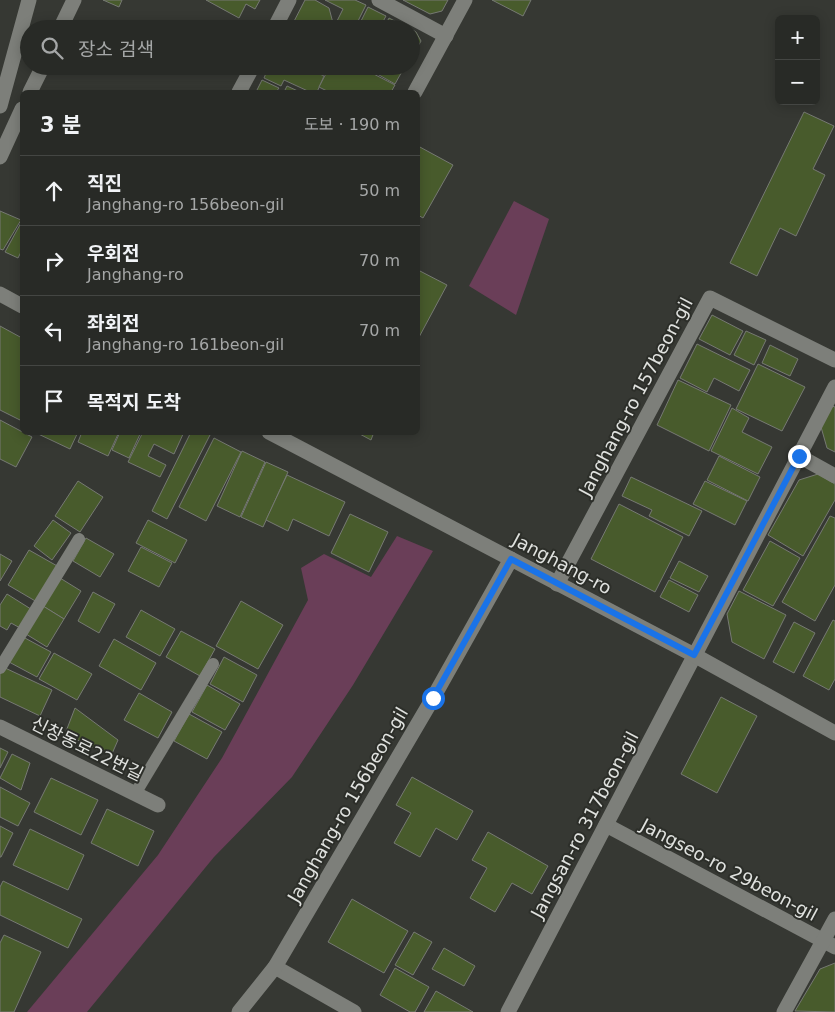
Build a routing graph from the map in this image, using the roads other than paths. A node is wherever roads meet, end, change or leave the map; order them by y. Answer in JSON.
{"nodes":[{"id":1,"x":29,"y":0,"type":"edge"},
{"id":2,"x":74,"y":0,"type":"edge"},
{"id":3,"x":289,"y":0,"type":"edge"},
{"id":4,"x":379,"y":0,"type":"edge"},
{"id":5,"x":465,"y":0,"type":"edge"},
{"id":6,"x":24,"y":20,"type":"edge"},
{"id":7,"x":64,"y":20,"type":"edge"},
{"id":8,"x":279,"y":20,"type":"edge"},
{"id":9,"x":416,"y":20,"type":"edge"},
{"id":10,"x":420,"y":22,"type":"edge"},
{"id":11,"x":20,"y":33,"type":"edge"},
{"id":12,"x":446,"y":36,"type":"junction"},
{"id":13,"x":38,"y":75,"type":"edge"},
{"id":14,"x":249,"y":75,"type":"edge"},
{"id":15,"x":31,"y":90,"type":"edge"},
{"id":16,"x":240,"y":90,"type":"edge"},
{"id":17,"x":416,"y":90,"type":"edge"},
{"id":18,"x":0,"y":106,"type":"edge"},
{"id":19,"x":20,"y":113,"type":"edge"},
{"id":20,"x":0,"y":157,"type":"edge"},
{"id":21,"x":0,"y":294,"type":"edge"},
{"id":22,"x":20,"y":305,"type":"edge"},
{"id":23,"x":835,"y":360,"type":"edge"},
{"id":24,"x":835,"y":387,"type":"edge"},
{"id":25,"x":275,"y":435,"type":"edge"},
{"id":26,"x":799,"y":456,"type":"junction"},
{"id":27,"x":835,"y":476,"type":"edge"},
{"id":28,"x":78,"y":539,"type":"dead end"},
{"id":29,"x":511,"y":559,"type":"junction"},
{"id":30,"x":558,"y":584,"type":"junction"},
{"id":31,"x":694,"y":655,"type":"junction"},
{"id":32,"x":213,"y":664,"type":"dead end"},
{"id":33,"x":0,"y":668,"type":"edge"},
{"id":34,"x":0,"y":727,"type":"edge"},
{"id":35,"x":835,"y":733,"type":"edge"},
{"id":36,"x":135,"y":794,"type":"junction"},
{"id":37,"x":158,"y":805,"type":"dead end"},
{"id":38,"x":606,"y":825,"type":"junction"},
{"id":39,"x":835,"y":919,"type":"edge"},
{"id":40,"x":829,"y":944,"type":"edge"},
{"id":41,"x":275,"y":967,"type":"junction"},
{"id":42,"x":239,"y":1012,"type":"edge"},
{"id":43,"x":354,"y":1012,"type":"edge"},
{"id":44,"x":508,"y":1012,"type":"edge"},
{"id":45,"x":784,"y":1012,"type":"edge"}],
"edges":[{"from":1,"to":6,"type":"street"},
{"from":2,"to":7,"type":"street"},
{"from":3,"to":8,"type":"street"},
{"from":4,"to":9,"type":"street"},
{"from":5,"to":12,"type":"street"},
{"from":10,"to":12,"type":"street"},
{"from":11,"to":18,"type":"street"},
{"from":12,"to":17,"type":"street"},
{"from":13,"to":15,"type":"street"},
{"from":14,"to":16,"type":"street"},
{"from":19,"to":20,"type":"street"},
{"from":21,"to":22,"type":"street"},
{"from":23,"to":30,"type":"street","name":"Janghang-ro 157beon-gil"},
{"from":24,"to":26,"type":"street","name":"Jangsan-ro 317beon-gil"},
{"from":25,"to":29,"type":"street","name":"Janghang-ro"},
{"from":26,"to":27,"type":"street"},
{"from":26,"to":31,"type":"street","name":"Jangsan-ro 317beon-gil"},
{"from":28,"to":33,"type":"lane"},
{"from":29,"to":30,"type":"street","name":"Janghang-ro"},
{"from":29,"to":41,"type":"street","name":"Janghang-ro 156beon-gil"},
{"from":30,"to":31,"type":"street","name":"Janghang-ro"},
{"from":31,"to":35,"type":"street","name":"Janghang-ro"},
{"from":31,"to":38,"type":"street","name":"Jangsan-ro 317beon-gil"},
{"from":32,"to":36,"type":"lane"},
{"from":34,"to":36,"type":"street","name":"신창동로22번길"},
{"from":36,"to":37,"type":"street","name":"신창동로22번길"},
{"from":38,"to":40,"type":"street","name":"Jangseo-ro 29beon-gil"},
{"from":38,"to":44,"type":"street","name":"Jangsan-ro 317beon-gil"},
{"from":39,"to":40,"type":"street"},
{"from":40,"to":45,"type":"street"},
{"from":41,"to":42,"type":"street","name":"Janghang-ro 156beon-gil"},
{"from":41,"to":43,"type":"street"}]}
